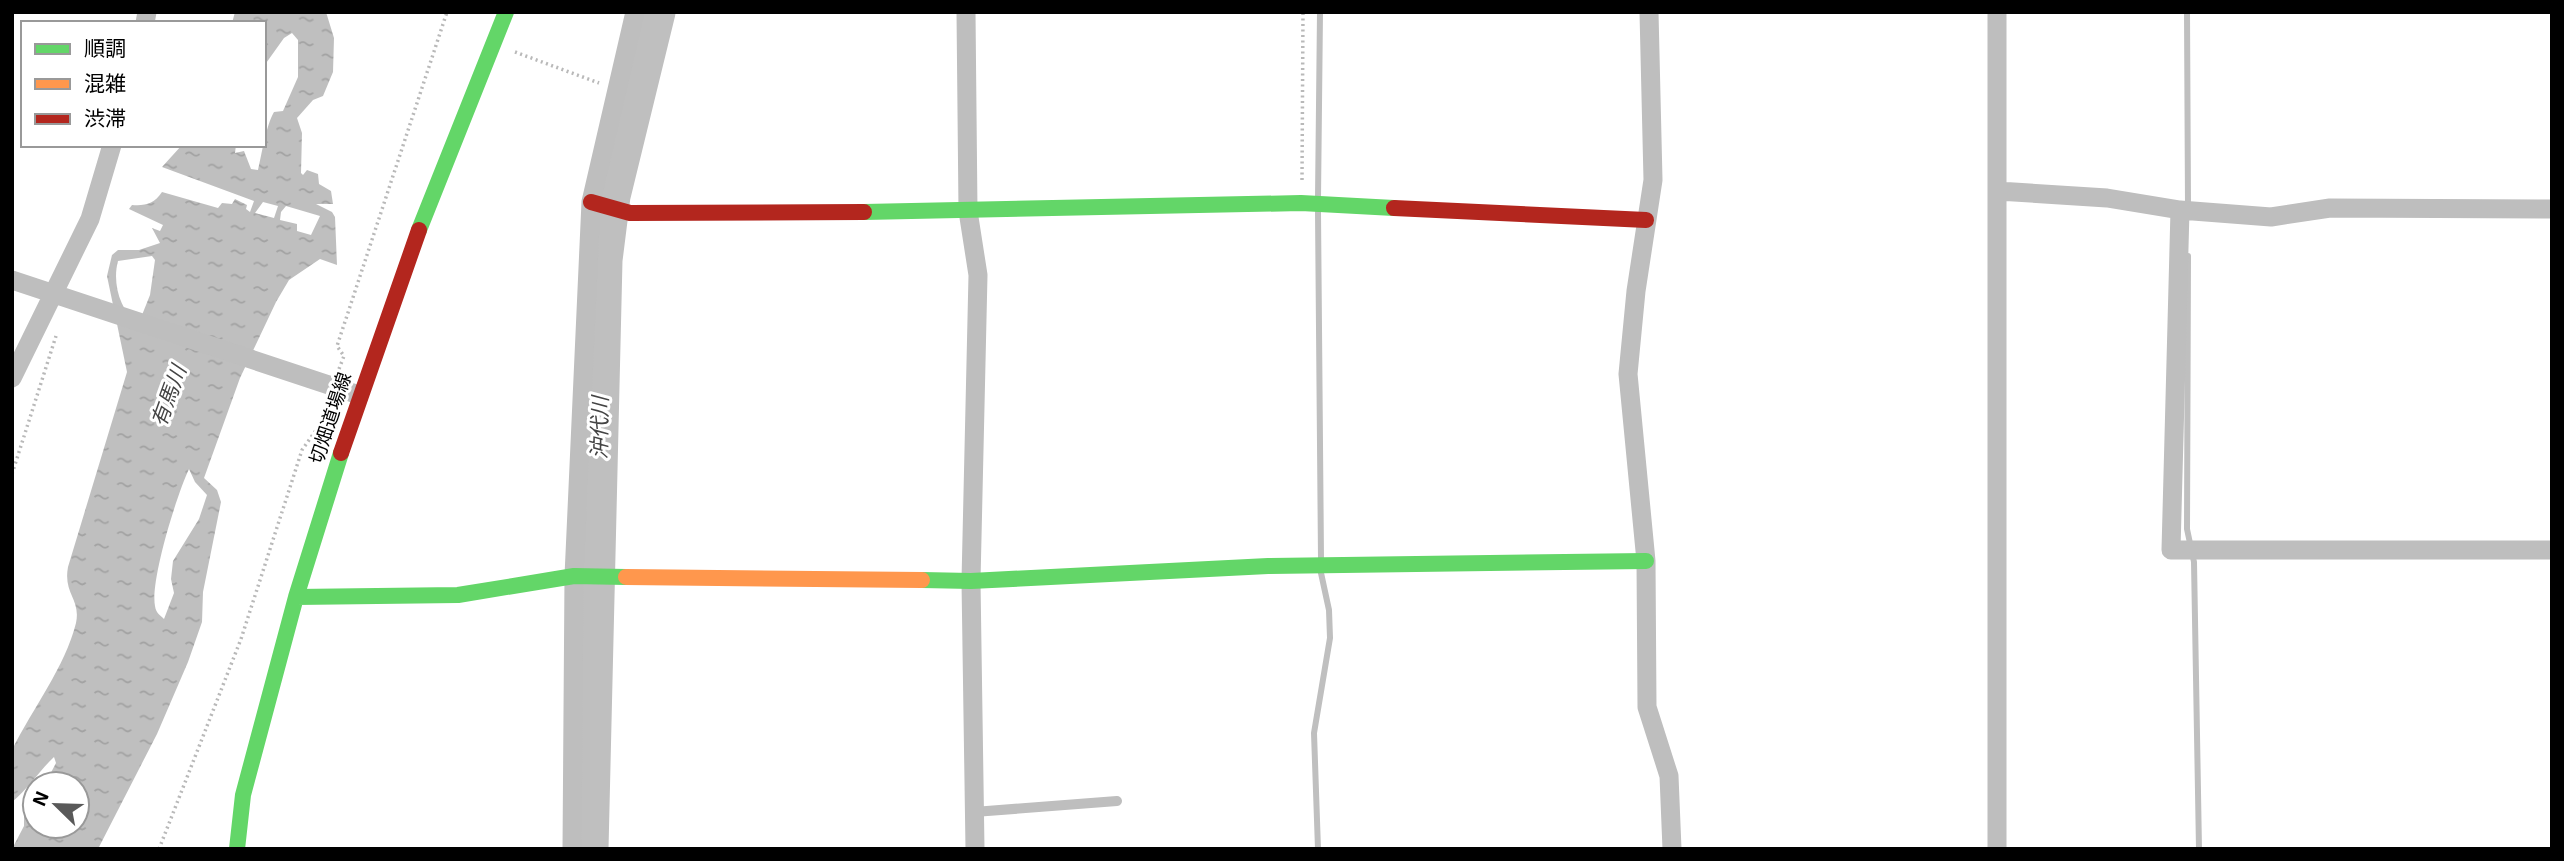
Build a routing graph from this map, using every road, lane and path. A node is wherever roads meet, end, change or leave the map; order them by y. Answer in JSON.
{"nodes":[{"id":1,"x":447,"y":12,"type":"edge"},
{"id":2,"x":506,"y":12,"type":"edge"},
{"id":3,"x":635,"y":12,"type":"edge"},
{"id":4,"x":966,"y":12,"type":"edge"},
{"id":5,"x":1303,"y":12,"type":"edge"},
{"id":6,"x":1649,"y":12,"type":"edge"},
{"id":7,"x":1997,"y":12,"type":"edge"},
{"id":8,"x":493,"y":43,"type":"junction"},
{"id":9,"x":617,"y":90,"type":"junction"},
{"id":10,"x":111,"y":147,"type":"edge"},
{"id":11,"x":1998,"y":191,"type":"junction"},
{"id":12,"x":591,"y":202,"type":"junction"},
{"id":13,"x":1301,"y":203,"type":"junction"},
{"id":14,"x":2552,"y":209,"type":"edge"},
{"id":15,"x":2180,"y":210,"type":"junction"},
{"id":16,"x":968,"y":211,"type":"junction"},
{"id":17,"x":1646,"y":220,"type":"junction"},
{"id":18,"x":12,"y":280,"type":"edge"},
{"id":19,"x":56,"y":292,"type":"junction"},
{"id":20,"x":56,"y":326,"type":"dead end"},
{"id":21,"x":12,"y":378,"type":"edge"},
{"id":22,"x":325,"y":383,"type":"junction"},
{"id":23,"x":359,"y":395,"type":"junction"},
{"id":24,"x":12,"y":474,"type":"edge"},
{"id":25,"x":2552,"y":550,"type":"edge"},
{"id":26,"x":1646,"y":561,"type":"junction"},
{"id":27,"x":574,"y":576,"type":"junction"},
{"id":28,"x":971,"y":581,"type":"junction"},
{"id":29,"x":296,"y":597,"type":"junction"},
{"id":30,"x":1117,"y":802,"type":"dead end"},
{"id":31,"x":974,"y":812,"type":"junction"},
{"id":32,"x":159,"y":849,"type":"edge"},
{"id":33,"x":237,"y":849,"type":"edge"},
{"id":34,"x":572,"y":849,"type":"edge"},
{"id":35,"x":975,"y":849,"type":"edge"},
{"id":36,"x":1672,"y":849,"type":"edge"},
{"id":37,"x":1997,"y":849,"type":"edge"}],
"edges":[{"from":1,"to":22,"type":"path"},
{"from":2,"to":8,"type":"street","name":"切畑道場線"},
{"from":3,"to":9,"type":"street"},
{"from":4,"to":16,"type":"street"},
{"from":5,"to":13,"type":"path"},
{"from":6,"to":17,"type":"street"},
{"from":7,"to":11,"type":"street"},
{"from":8,"to":9,"type":"path"},
{"from":8,"to":23,"type":"street","name":"切畑道場線"},
{"from":9,"to":12,"type":"street"},
{"from":10,"to":19,"type":"street"},
{"from":11,"to":15,"type":"street"},
{"from":11,"to":37,"type":"street"},
{"from":12,"to":16,"type":"street"},
{"from":12,"to":27,"type":"street"},
{"from":13,"to":16,"type":"street"},
{"from":13,"to":17,"type":"street"},
{"from":14,"to":15,"type":"street"},
{"from":15,"to":25,"type":"street"},
{"from":16,"to":28,"type":"street"},
{"from":17,"to":26,"type":"street"},
{"from":18,"to":19,"type":"street"},
{"from":19,"to":21,"type":"street"},
{"from":19,"to":22,"type":"street"},
{"from":20,"to":24,"type":"path"},
{"from":22,"to":23,"type":"street"},
{"from":22,"to":32,"type":"path"},
{"from":23,"to":29,"type":"street","name":"切畑道場線"},
{"from":26,"to":28,"type":"street"},
{"from":26,"to":36,"type":"street"},
{"from":27,"to":28,"type":"street"},
{"from":27,"to":29,"type":"street"},
{"from":27,"to":34,"type":"street"},
{"from":28,"to":31,"type":"street"},
{"from":29,"to":33,"type":"street","name":"切畑道場線"},
{"from":30,"to":31,"type":"lane"},
{"from":31,"to":35,"type":"street"}]}
